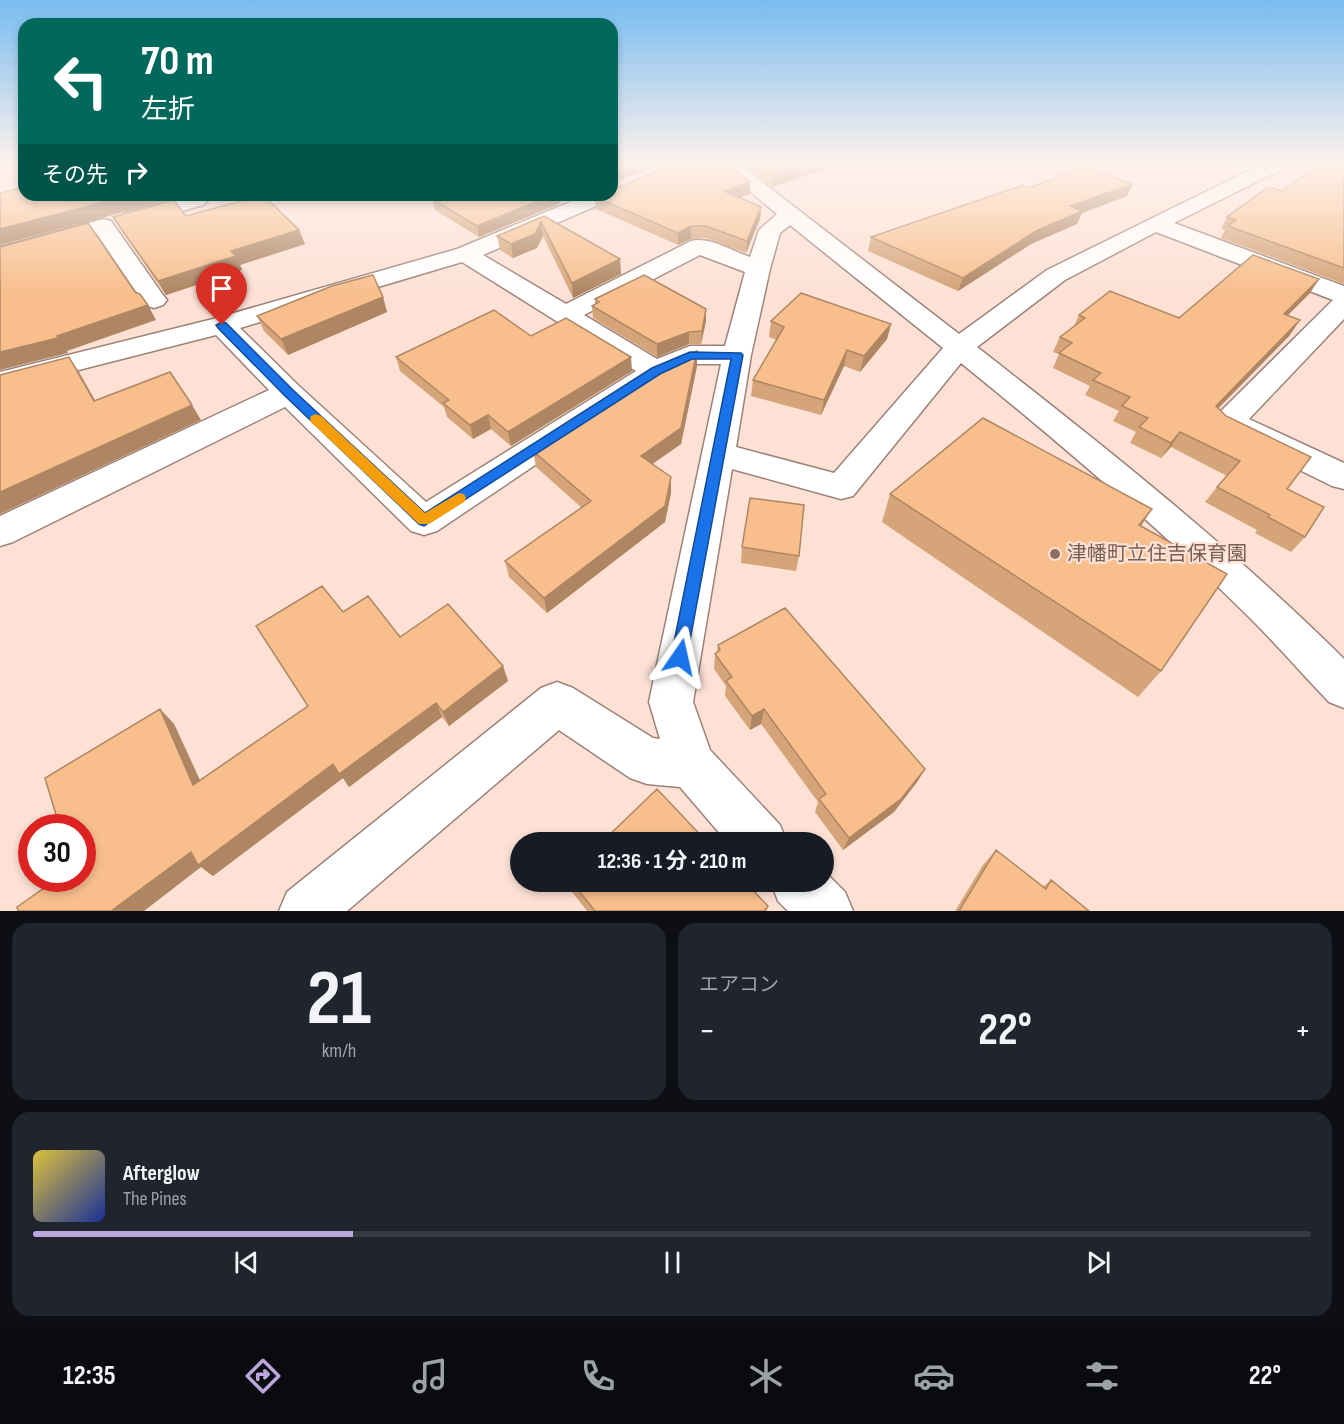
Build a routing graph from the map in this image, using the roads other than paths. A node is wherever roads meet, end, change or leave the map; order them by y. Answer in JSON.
{"nodes":[{"id":1,"x":175,"y":207,"type":"edge"},
{"id":2,"x":578,"y":207,"type":"edge"},
{"id":3,"x":780,"y":207,"type":"edge"},
{"id":4,"x":1191,"y":207,"type":"edge"},
{"id":5,"x":790,"y":215,"type":"junction"},
{"id":6,"x":1155,"y":224,"type":"junction"},
{"id":7,"x":103,"y":226,"type":"junction"},
{"id":8,"x":0,"y":254,"type":"edge"},
{"id":9,"x":465,"y":254,"type":"junction"},
{"id":10,"x":758,"y":269,"type":"junction"},
{"id":11,"x":1344,"y":295,"type":"edge"},
{"id":12,"x":154,"y":300,"type":"dead end"},
{"id":13,"x":1344,"y":304,"type":"edge"},
{"id":14,"x":565,"y":315,"type":"junction"},
{"id":15,"x":222,"y":325,"type":"junction"},
{"id":16,"x":958,"y":348,"type":"junction"},
{"id":17,"x":737,"y":355,"type":"junction"},
{"id":18,"x":656,"y":371,"type":"junction"},
{"id":19,"x":0,"y":381,"type":"edge"},
{"id":20,"x":288,"y":393,"type":"junction"},
{"id":21,"x":718,"y":453,"type":"junction"},
{"id":22,"x":1344,"y":477,"type":"edge"},
{"id":23,"x":0,"y":532,"type":"edge"},
{"id":24,"x":1344,"y":688,"type":"edge"},
{"id":25,"x":692,"y":765,"type":"junction"},
{"id":26,"x":752,"y":832,"type":"edge"},
{"id":27,"x":807,"y":892,"type":"edge"},
{"id":28,"x":306,"y":911,"type":"edge"},
{"id":29,"x":826,"y":911,"type":"edge"}],
"edges":[{"from":1,"to":7,"type":"street"},
{"from":2,"to":9,"type":"street"},
{"from":3,"to":5,"type":"street"},
{"from":4,"to":6,"type":"street"},
{"from":5,"to":10,"type":"street"},
{"from":5,"to":16,"type":"street"},
{"from":6,"to":11,"type":"street"},
{"from":6,"to":16,"type":"street"},
{"from":7,"to":8,"type":"street"},
{"from":7,"to":12,"type":"street"},
{"from":9,"to":14,"type":"street"},
{"from":9,"to":15,"type":"street"},
{"from":10,"to":14,"type":"street"},
{"from":10,"to":17,"type":"street"},
{"from":13,"to":22,"type":"street"},
{"from":14,"to":18,"type":"street"},
{"from":15,"to":19,"type":"street"},
{"from":15,"to":20,"type":"street"},
{"from":16,"to":21,"type":"street"},
{"from":16,"to":24,"type":"street"},
{"from":17,"to":18,"type":"street"},
{"from":17,"to":21,"type":"street"},
{"from":18,"to":20,"type":"street"},
{"from":20,"to":23,"type":"street"},
{"from":21,"to":25,"type":"street"},
{"from":25,"to":26,"type":"street"},
{"from":25,"to":28,"type":"street"},
{"from":27,"to":29,"type":"street"}]}
